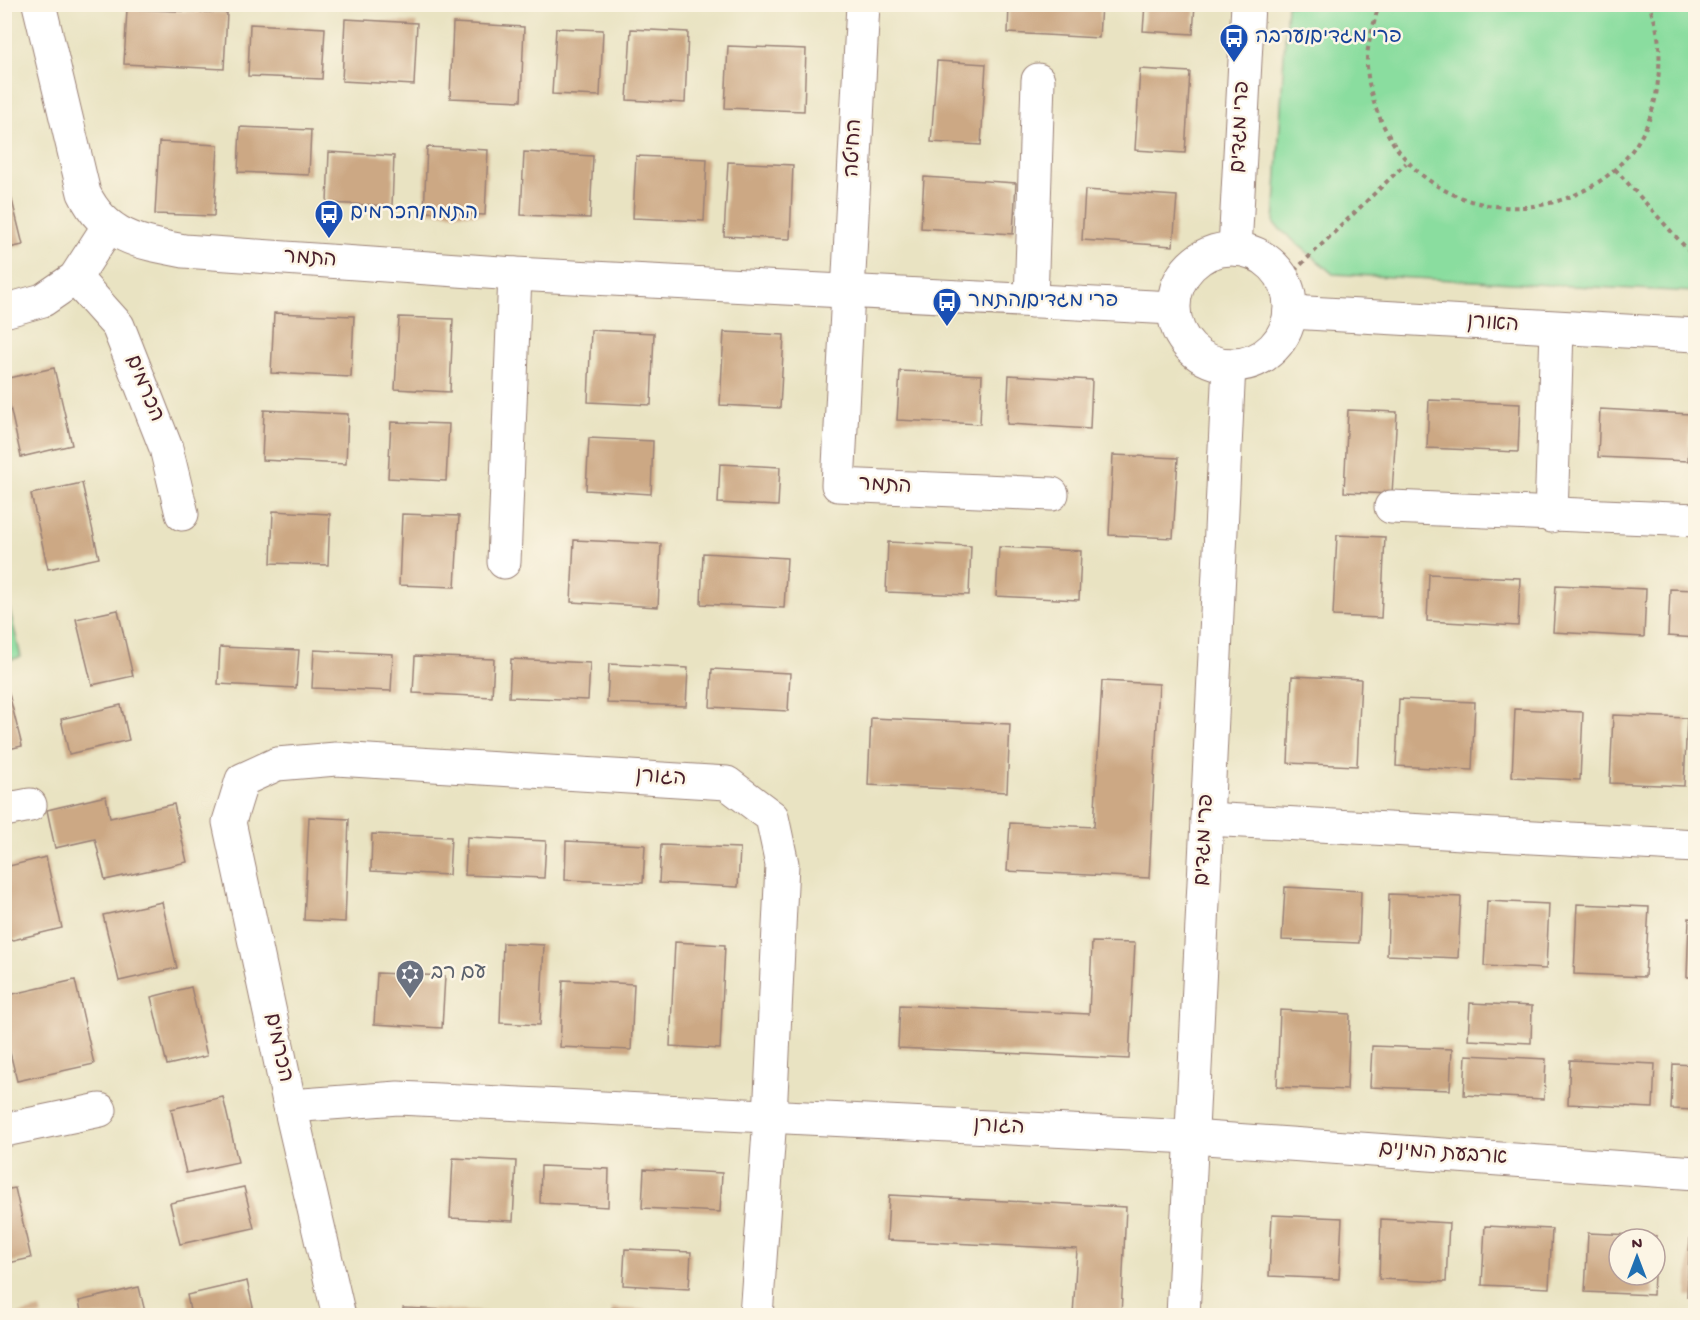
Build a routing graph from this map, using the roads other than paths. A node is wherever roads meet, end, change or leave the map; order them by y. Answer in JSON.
{"nodes":[{"id":1,"x":39,"y":4,"type":"edge"},
{"id":2,"x":863,"y":4,"type":"edge"},
{"id":3,"x":1248,"y":4,"type":"edge"},
{"id":4,"x":1038,"y":80,"type":"dead end"},
{"id":5,"x":108,"y":227,"type":"junction"},
{"id":6,"x":1235,"y":249,"type":"junction"},
{"id":7,"x":515,"y":274,"type":"junction"},
{"id":8,"x":75,"y":278,"type":"junction"},
{"id":9,"x":848,"y":292,"type":"junction"},
{"id":10,"x":1287,"y":296,"type":"junction"},
{"id":11,"x":1031,"y":301,"type":"junction"},
{"id":12,"x":1173,"y":308,"type":"junction"},
{"id":13,"x":4,"y":311,"type":"edge"},
{"id":14,"x":1557,"y":329,"type":"junction"},
{"id":15,"x":1695,"y":336,"type":"edge"},
{"id":16,"x":1229,"y":365,"type":"junction"},
{"id":17,"x":1052,"y":494,"type":"dead end"},
{"id":18,"x":1391,"y":507,"type":"dead end"},
{"id":19,"x":182,"y":514,"type":"dead end"},
{"id":20,"x":1551,"y":516,"type":"junction"},
{"id":21,"x":1695,"y":520,"type":"edge"},
{"id":22,"x":504,"y":562,"type":"dead end"},
{"id":23,"x":242,"y":780,"type":"joint"},
{"id":24,"x":1207,"y":819,"type":"junction"},
{"id":25,"x":1695,"y":846,"type":"edge"},
{"id":26,"x":290,"y":1107,"type":"junction"},
{"id":27,"x":100,"y":1110,"type":"dead end"},
{"id":28,"x":770,"y":1117,"type":"junction"},
{"id":29,"x":4,"y":1130,"type":"edge"},
{"id":30,"x":1191,"y":1137,"type":"junction"},
{"id":31,"x":1695,"y":1173,"type":"edge"},
{"id":32,"x":339,"y":1316,"type":"edge"},
{"id":33,"x":756,"y":1316,"type":"edge"},
{"id":34,"x":1183,"y":1316,"type":"edge"}],
"edges":[{"from":1,"to":5,"type":"street"},
{"from":2,"to":9,"type":"street","name":"החיטה"},
{"from":3,"to":6,"type":"street","name":"פרי מגדים"},
{"from":4,"to":11,"type":"street"},
{"from":5,"to":7,"type":"street","name":"התמר"},
{"from":5,"to":8,"type":"street"},
{"from":6,"to":10,"type":"street"},
{"from":6,"to":12,"type":"street"},
{"from":7,"to":9,"type":"street","name":"התמר"},
{"from":7,"to":22,"type":"street"},
{"from":8,"to":13,"type":"street"},
{"from":8,"to":19,"type":"street","name":"הכרמים"},
{"from":9,"to":11,"type":"street","name":"התמר"},
{"from":9,"to":17,"type":"street","name":"התמר"},
{"from":10,"to":14,"type":"street","name":"האורן"},
{"from":10,"to":16,"type":"street"},
{"from":11,"to":12,"type":"street","name":"התמר"},
{"from":12,"to":16,"type":"street"},
{"from":14,"to":15,"type":"street","name":"האורן"},
{"from":14,"to":20,"type":"street"},
{"from":16,"to":24,"type":"street","name":"פרי מגדים"},
{"from":18,"to":20,"type":"street"},
{"from":20,"to":21,"type":"street"},
{"from":23,"to":26,"type":"street","name":"הכרמים"},
{"from":23,"to":28,"type":"street","name":"הגורן"},
{"from":24,"to":25,"type":"street"},
{"from":24,"to":30,"type":"street","name":"פרי מגדים"},
{"from":26,"to":28,"type":"street","name":"הגורן"},
{"from":26,"to":32,"type":"street","name":"הכרמים"},
{"from":27,"to":29,"type":"street"},
{"from":28,"to":30,"type":"street","name":"הגורן"},
{"from":28,"to":33,"type":"street","name":"הגורן"},
{"from":30,"to":31,"type":"street","name":"ארבעת המינים"},
{"from":30,"to":34,"type":"street","name":"פרי מגדים"}]}
